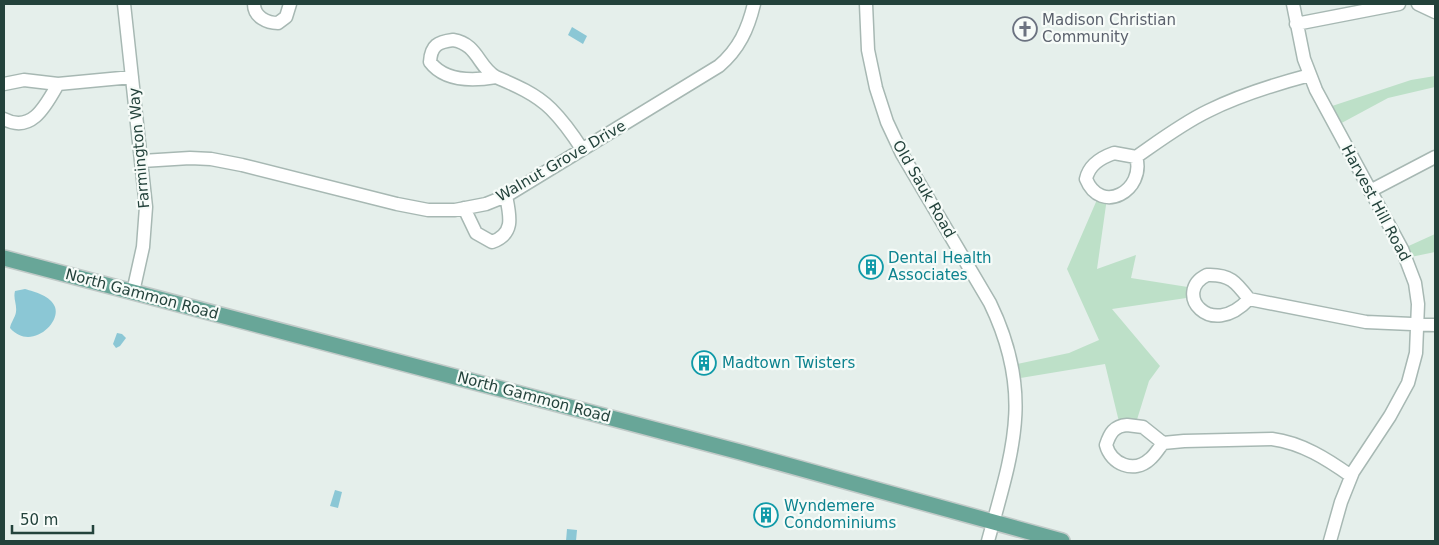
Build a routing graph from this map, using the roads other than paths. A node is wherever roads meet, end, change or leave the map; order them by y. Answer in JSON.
{"nodes":[{"id":1,"x":124,"y":4,"type":"edge"},
{"id":2,"x":254,"y":4,"type":"edge"},
{"id":3,"x":290,"y":4,"type":"edge"},
{"id":4,"x":754,"y":4,"type":"edge"},
{"id":5,"x":866,"y":4,"type":"edge"},
{"id":6,"x":1293,"y":4,"type":"edge"},
{"id":7,"x":1399,"y":4,"type":"edge"},
{"id":8,"x":1418,"y":4,"type":"edge"},
{"id":9,"x":1435,"y":12,"type":"edge"},
{"id":10,"x":1296,"y":24,"type":"junction"},
{"id":11,"x":1310,"y":74,"type":"junction"},
{"id":12,"x":132,"y":77,"type":"junction"},
{"id":13,"x":496,"y":77,"type":"junction"},
{"id":14,"x":4,"y":84,"type":"edge"},
{"id":15,"x":58,"y":84,"type":"junction"},
{"id":16,"x":4,"y":119,"type":"edge"},
{"id":17,"x":582,"y":149,"type":"junction"},
{"id":18,"x":1136,"y":157,"type":"dead end"},
{"id":19,"x":1435,"y":157,"type":"edge"},
{"id":20,"x":142,"y":161,"type":"junction"},
{"id":21,"x":1370,"y":191,"type":"junction"},
{"id":22,"x":506,"y":196,"type":"junction"},
{"id":23,"x":464,"y":208,"type":"junction"},
{"id":24,"x":4,"y":258,"type":"edge"},
{"id":25,"x":133,"y":292,"type":"junction"},
{"id":26,"x":1249,"y":299,"type":"dead end"},
{"id":27,"x":1418,"y":325,"type":"junction"},
{"id":28,"x":1435,"y":325,"type":"edge"},
{"id":29,"x":1163,"y":443,"type":"dead end"},
{"id":30,"x":1351,"y":476,"type":"junction"},
{"id":31,"x":993,"y":522,"type":"junction"},
{"id":32,"x":988,"y":541,"type":"edge"},
{"id":33,"x":1062,"y":541,"type":"edge"},
{"id":34,"x":1330,"y":541,"type":"edge"}],
"edges":[{"from":1,"to":12,"type":"street","name":"Farmington Way"},
{"from":2,"to":3,"type":"street"},
{"from":4,"to":17,"type":"street","name":"Walnut Grove Drive"},
{"from":5,"to":31,"type":"street","name":"Old Sauk Road"},
{"from":6,"to":10,"type":"street","name":"Harvest Hill Road"},
{"from":7,"to":10,"type":"street"},
{"from":8,"to":9,"type":"street"},
{"from":10,"to":11,"type":"street","name":"Harvest Hill Road"},
{"from":11,"to":18,"type":"street"},
{"from":11,"to":21,"type":"street","name":"Harvest Hill Road"},
{"from":12,"to":15,"type":"street"},
{"from":12,"to":20,"type":"street","name":"Farmington Way"},
{"from":13,"to":13,"type":"street"},
{"from":13,"to":17,"type":"street"},
{"from":14,"to":15,"type":"street"},
{"from":15,"to":16,"type":"street"},
{"from":17,"to":22,"type":"street","name":"Walnut Grove Drive"},
{"from":19,"to":21,"type":"street"},
{"from":20,"to":23,"type":"street","name":"Walnut Grove Drive"},
{"from":20,"to":25,"type":"street","name":"Farmington Way"},
{"from":21,"to":27,"type":"street","name":"Harvest Hill Road"},
{"from":22,"to":23,"type":"street","name":"Walnut Grove Drive"},
{"from":22,"to":23,"type":"street"},
{"from":24,"to":25,"type":"main road","name":"North Gammon Road"},
{"from":25,"to":31,"type":"main road","name":"North Gammon Road"},
{"from":26,"to":27,"type":"street"},
{"from":27,"to":28,"type":"street"},
{"from":27,"to":30,"type":"street","name":"Harvest Hill Road"},
{"from":29,"to":30,"type":"street"},
{"from":30,"to":34,"type":"street","name":"Harvest Hill Road"},
{"from":31,"to":32,"type":"street","name":"Old Sauk Road"},
{"from":31,"to":33,"type":"main road","name":"North Gammon Road"}]}
